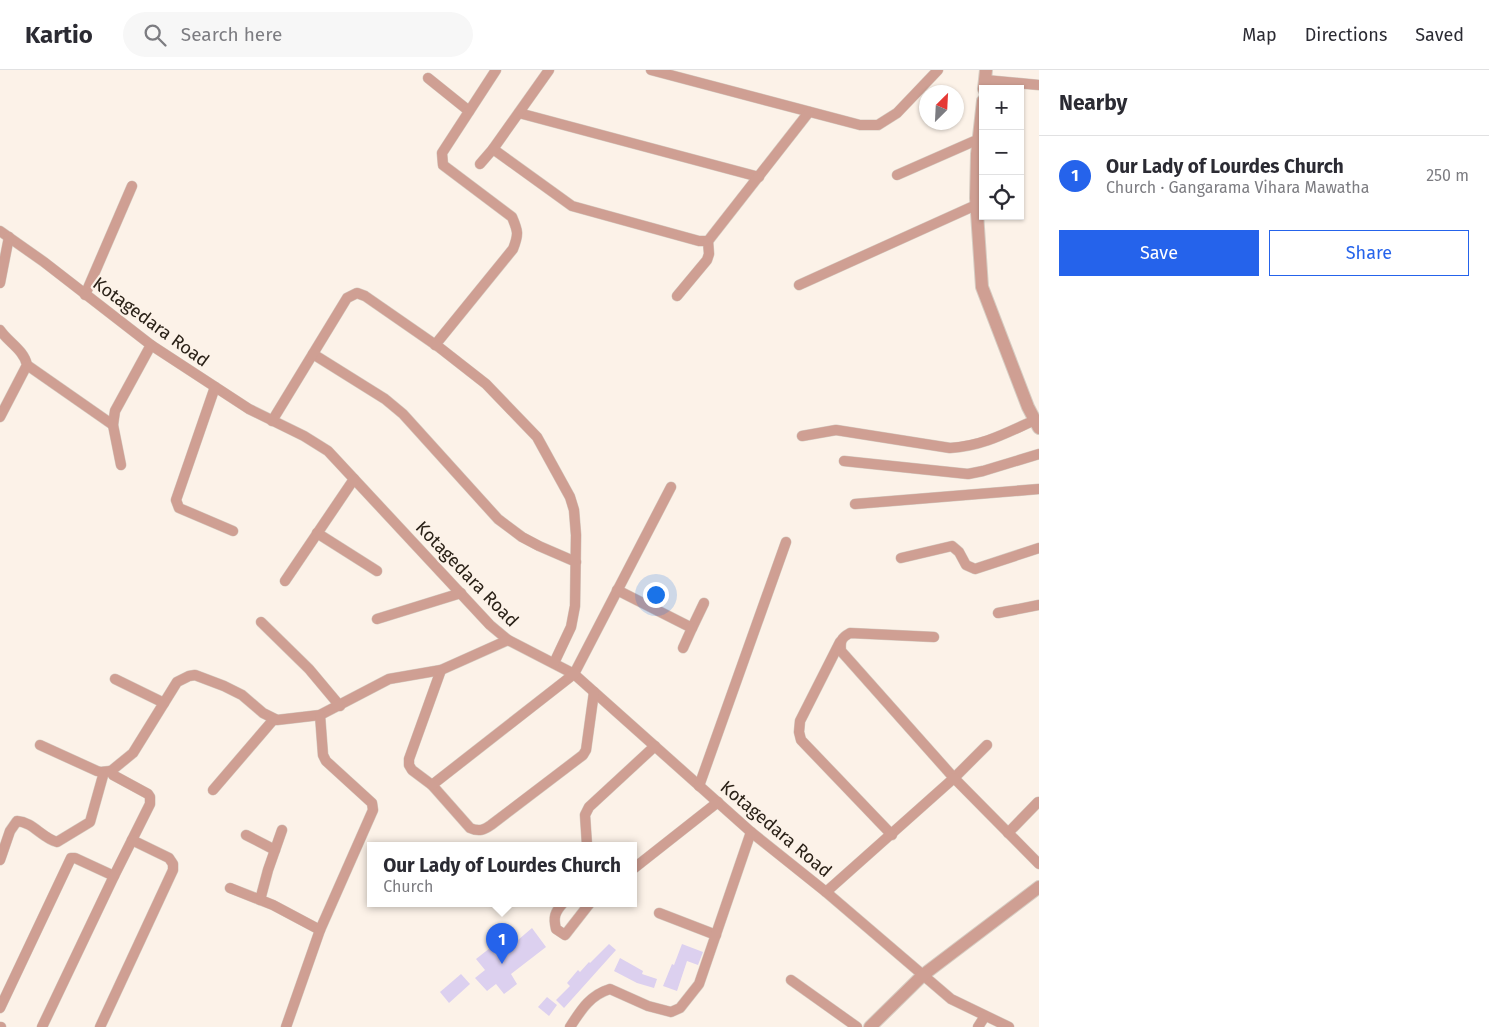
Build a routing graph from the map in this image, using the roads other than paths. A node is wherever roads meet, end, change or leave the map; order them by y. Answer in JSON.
{"nodes":[{"id":1,"x":496,"y":70,"type":"edge"},
{"id":2,"x":549,"y":70,"type":"edge"},
{"id":3,"x":938,"y":70,"type":"edge"},
{"id":4,"x":659,"y":71,"type":"edge"},
{"id":5,"x":428,"y":78,"type":"dead end"},
{"id":6,"x":985,"y":80,"type":"edge"},
{"id":7,"x":1039,"y":85,"type":"edge"},
{"id":8,"x":468,"y":111,"type":"junction"},
{"id":9,"x":519,"y":112,"type":"junction"},
{"id":10,"x":809,"y":112,"type":"junction"},
{"id":11,"x":979,"y":130,"type":"edge"},
{"id":12,"x":978,"y":139,"type":"junction"},
{"id":13,"x":493,"y":149,"type":"junction"},
{"id":14,"x":480,"y":164,"type":"dead end"},
{"id":15,"x":897,"y":175,"type":"dead end"},
{"id":16,"x":759,"y":177,"type":"junction"},
{"id":17,"x":132,"y":186,"type":"dead end"},
{"id":18,"x":976,"y":205,"type":"junction"},
{"id":19,"x":0,"y":231,"type":"edge"},
{"id":20,"x":9,"y":237,"type":"junction"},
{"id":21,"x":708,"y":241,"type":"junction"},
{"id":22,"x":0,"y":282,"type":"edge"},
{"id":23,"x":799,"y":285,"type":"dead end"},
{"id":24,"x":85,"y":294,"type":"junction"},
{"id":25,"x":677,"y":296,"type":"dead end"},
{"id":26,"x":0,"y":330,"type":"edge"},
{"id":27,"x":151,"y":345,"type":"junction"},
{"id":28,"x":435,"y":345,"type":"junction"},
{"id":29,"x":313,"y":354,"type":"junction"},
{"id":30,"x":28,"y":365,"type":"junction"},
{"id":31,"x":215,"y":387,"type":"junction"},
{"id":32,"x":0,"y":417,"type":"edge"},
{"id":33,"x":1036,"y":419,"type":"edge"},
{"id":34,"x":272,"y":421,"type":"junction"},
{"id":35,"x":113,"y":425,"type":"junction"},
{"id":36,"x":802,"y":436,"type":"dead end"},
{"id":37,"x":1039,"y":454,"type":"edge"},
{"id":38,"x":844,"y":462,"type":"dead end"},
{"id":39,"x":121,"y":465,"type":"dead end"},
{"id":40,"x":354,"y":479,"type":"junction"},
{"id":41,"x":671,"y":487,"type":"dead end"},
{"id":42,"x":1039,"y":489,"type":"edge"},
{"id":43,"x":855,"y":504,"type":"dead end"},
{"id":44,"x":233,"y":531,"type":"dead end"},
{"id":45,"x":317,"y":533,"type":"junction"},
{"id":46,"x":786,"y":542,"type":"dead end"},
{"id":47,"x":1039,"y":548,"type":"edge"},
{"id":48,"x":901,"y":558,"type":"dead end"},
{"id":49,"x":576,"y":562,"type":"junction"},
{"id":50,"x":376,"y":571,"type":"dead end"},
{"id":51,"x":285,"y":580,"type":"dead end"},
{"id":52,"x":617,"y":590,"type":"junction"},
{"id":53,"x":461,"y":593,"type":"junction"},
{"id":54,"x":704,"y":603,"type":"dead end"},
{"id":55,"x":1039,"y":604,"type":"edge"},
{"id":56,"x":998,"y":613,"type":"dead end"},
{"id":57,"x":377,"y":619,"type":"dead end"},
{"id":58,"x":261,"y":622,"type":"dead end"},
{"id":59,"x":692,"y":628,"type":"junction"},
{"id":60,"x":934,"y":637,"type":"dead end"},
{"id":61,"x":508,"y":640,"type":"junction"},
{"id":62,"x":840,"y":642,"type":"junction"},
{"id":63,"x":683,"y":648,"type":"dead end"},
{"id":64,"x":554,"y":663,"type":"junction"},
{"id":65,"x":441,"y":670,"type":"junction"},
{"id":66,"x":574,"y":674,"type":"junction"},
{"id":67,"x":115,"y":679,"type":"dead end"},
{"id":68,"x":594,"y":692,"type":"junction"},
{"id":69,"x":164,"y":703,"type":"junction"},
{"id":70,"x":340,"y":706,"type":"junction"},
{"id":71,"x":320,"y":715,"type":"junction"},
{"id":72,"x":274,"y":719,"type":"junction"},
{"id":73,"x":40,"y":745,"type":"dead end"},
{"id":74,"x":987,"y":745,"type":"dead end"},
{"id":75,"x":655,"y":746,"type":"junction"},
{"id":76,"x":108,"y":771,"type":"junction"},
{"id":77,"x":954,"y":778,"type":"junction"},
{"id":78,"x":432,"y":785,"type":"junction"},
{"id":79,"x":699,"y":786,"type":"junction"},
{"id":80,"x":212,"y":790,"type":"dead end"},
{"id":81,"x":718,"y":802,"type":"junction"},
{"id":82,"x":1038,"y":802,"type":"edge"},
{"id":83,"x":282,"y":830,"type":"dead end"},
{"id":84,"x":751,"y":832,"type":"junction"},
{"id":85,"x":1008,"y":833,"type":"junction"},
{"id":86,"x":246,"y":835,"type":"dead end"},
{"id":87,"x":892,"y":835,"type":"junction"},
{"id":88,"x":132,"y":840,"type":"junction"},
{"id":89,"x":587,"y":842,"type":"edge"},
{"id":90,"x":275,"y":850,"type":"junction"},
{"id":91,"x":0,"y":860,"type":"edge"},
{"id":92,"x":1039,"y":864,"type":"edge"},
{"id":93,"x":637,"y":865,"type":"edge"},
{"id":94,"x":114,"y":876,"type":"junction"},
{"id":95,"x":1039,"y":887,"type":"edge"},
{"id":96,"x":230,"y":888,"type":"dead end"},
{"id":97,"x":826,"y":892,"type":"junction"},
{"id":98,"x":260,"y":900,"type":"junction"},
{"id":99,"x":560,"y":907,"type":"edge"},
{"id":100,"x":587,"y":907,"type":"edge"},
{"id":101,"x":659,"y":913,"type":"dead end"},
{"id":102,"x":320,"y":930,"type":"junction"},
{"id":103,"x":716,"y":935,"type":"junction"},
{"id":104,"x":923,"y":975,"type":"junction"},
{"id":105,"x":791,"y":980,"type":"dead end"},
{"id":106,"x":0,"y":1008,"type":"edge"},
{"id":107,"x":985,"y":1016,"type":"junction"},
{"id":108,"x":42,"y":1027,"type":"edge"},
{"id":109,"x":100,"y":1027,"type":"edge"},
{"id":110,"x":286,"y":1027,"type":"edge"},
{"id":111,"x":570,"y":1027,"type":"edge"},
{"id":112,"x":857,"y":1027,"type":"edge"},
{"id":113,"x":870,"y":1027,"type":"edge"},
{"id":114,"x":978,"y":1027,"type":"edge"},
{"id":115,"x":1009,"y":1027,"type":"edge"}],
"edges":[{"from":1,"to":8,"type":"street"},
{"from":2,"to":9,"type":"street"},
{"from":3,"to":10,"type":"street"},
{"from":4,"to":10,"type":"street"},
{"from":5,"to":8,"type":"street"},
{"from":6,"to":7,"type":"street"},
{"from":8,"to":28,"type":"street"},
{"from":9,"to":13,"type":"street"},
{"from":9,"to":16,"type":"street"},
{"from":10,"to":16,"type":"street"},
{"from":11,"to":12,"type":"street"},
{"from":12,"to":15,"type":"street"},
{"from":12,"to":18,"type":"street"},
{"from":13,"to":14,"type":"street"},
{"from":13,"to":21,"type":"street"},
{"from":16,"to":21,"type":"street"},
{"from":17,"to":24,"type":"street"},
{"from":18,"to":23,"type":"street"},
{"from":18,"to":33,"type":"street"},
{"from":19,"to":20,"type":"street","name":"Kotagedara Road"},
{"from":20,"to":22,"type":"street"},
{"from":20,"to":24,"type":"street","name":"Kotagedara Road"},
{"from":21,"to":25,"type":"street"},
{"from":24,"to":27,"type":"street","name":"Kotagedara Road"},
{"from":26,"to":30,"type":"street"},
{"from":27,"to":31,"type":"street","name":"Kotagedara Road"},
{"from":27,"to":35,"type":"street"},
{"from":28,"to":29,"type":"street"},
{"from":28,"to":49,"type":"street"},
{"from":29,"to":34,"type":"street"},
{"from":29,"to":49,"type":"street"},
{"from":30,"to":32,"type":"street"},
{"from":30,"to":35,"type":"street"},
{"from":31,"to":34,"type":"street","name":"Kotagedara Road"},
{"from":31,"to":44,"type":"street"},
{"from":33,"to":36,"type":"street"},
{"from":34,"to":40,"type":"street","name":"Kotagedara Road"},
{"from":35,"to":39,"type":"street"},
{"from":37,"to":38,"type":"street"},
{"from":40,"to":45,"type":"street"},
{"from":40,"to":53,"type":"street","name":"Kotagedara Road"},
{"from":41,"to":52,"type":"street"},
{"from":42,"to":43,"type":"street"},
{"from":45,"to":50,"type":"street"},
{"from":45,"to":51,"type":"street"},
{"from":46,"to":79,"type":"street"},
{"from":47,"to":48,"type":"street"},
{"from":49,"to":64,"type":"street"},
{"from":52,"to":59,"type":"street"},
{"from":52,"to":66,"type":"street"},
{"from":53,"to":57,"type":"street"},
{"from":53,"to":61,"type":"street","name":"Kotagedara Road"},
{"from":54,"to":59,"type":"street"},
{"from":55,"to":56,"type":"street"},
{"from":58,"to":70,"type":"street"},
{"from":59,"to":63,"type":"street"},
{"from":60,"to":62,"type":"street"},
{"from":61,"to":64,"type":"street","name":"Kotagedara Road"},
{"from":61,"to":65,"type":"street"},
{"from":62,"to":77,"type":"street"},
{"from":62,"to":87,"type":"street"},
{"from":64,"to":66,"type":"street","name":"Kotagedara Road"},
{"from":65,"to":70,"type":"street"},
{"from":65,"to":78,"type":"street"},
{"from":66,"to":68,"type":"street","name":"Kotagedara Road"},
{"from":66,"to":78,"type":"street"},
{"from":67,"to":69,"type":"street"},
{"from":68,"to":75,"type":"street","name":"Kotagedara Road"},
{"from":68,"to":78,"type":"street"},
{"from":69,"to":72,"type":"street"},
{"from":69,"to":76,"type":"street"},
{"from":70,"to":71,"type":"street"},
{"from":71,"to":72,"type":"street"},
{"from":71,"to":102,"type":"street"},
{"from":72,"to":80,"type":"street"},
{"from":73,"to":76,"type":"street"},
{"from":74,"to":77,"type":"street"},
{"from":75,"to":79,"type":"street","name":"Kotagedara Road"},
{"from":75,"to":89,"type":"street"},
{"from":76,"to":88,"type":"street"},
{"from":76,"to":91,"type":"street"},
{"from":77,"to":85,"type":"street"},
{"from":77,"to":87,"type":"street"},
{"from":79,"to":81,"type":"street","name":"Kotagedara Road"},
{"from":81,"to":84,"type":"street","name":"Kotagedara Road"},
{"from":81,"to":93,"type":"street"},
{"from":82,"to":85,"type":"street"},
{"from":83,"to":90,"type":"street"},
{"from":84,"to":97,"type":"street","name":"Kotagedara Road"},
{"from":84,"to":103,"type":"street"},
{"from":85,"to":92,"type":"street"},
{"from":86,"to":90,"type":"street"},
{"from":87,"to":97,"type":"street"},
{"from":88,"to":94,"type":"street"},
{"from":88,"to":109,"type":"street"},
{"from":90,"to":98,"type":"street"},
{"from":94,"to":106,"type":"street"},
{"from":94,"to":108,"type":"street"},
{"from":95,"to":104,"type":"street"},
{"from":96,"to":98,"type":"street"},
{"from":97,"to":104,"type":"street","name":"Kotagedara Road"},
{"from":98,"to":102,"type":"street"},
{"from":99,"to":100,"type":"street"},
{"from":101,"to":103,"type":"street"},
{"from":102,"to":110,"type":"street"},
{"from":103,"to":111,"type":"street"},
{"from":104,"to":107,"type":"street","name":"Kotagedara Road"},
{"from":104,"to":113,"type":"street"},
{"from":105,"to":112,"type":"street"},
{"from":107,"to":114,"type":"street"},
{"from":107,"to":115,"type":"street","name":"Kotagedara Road"}]}
